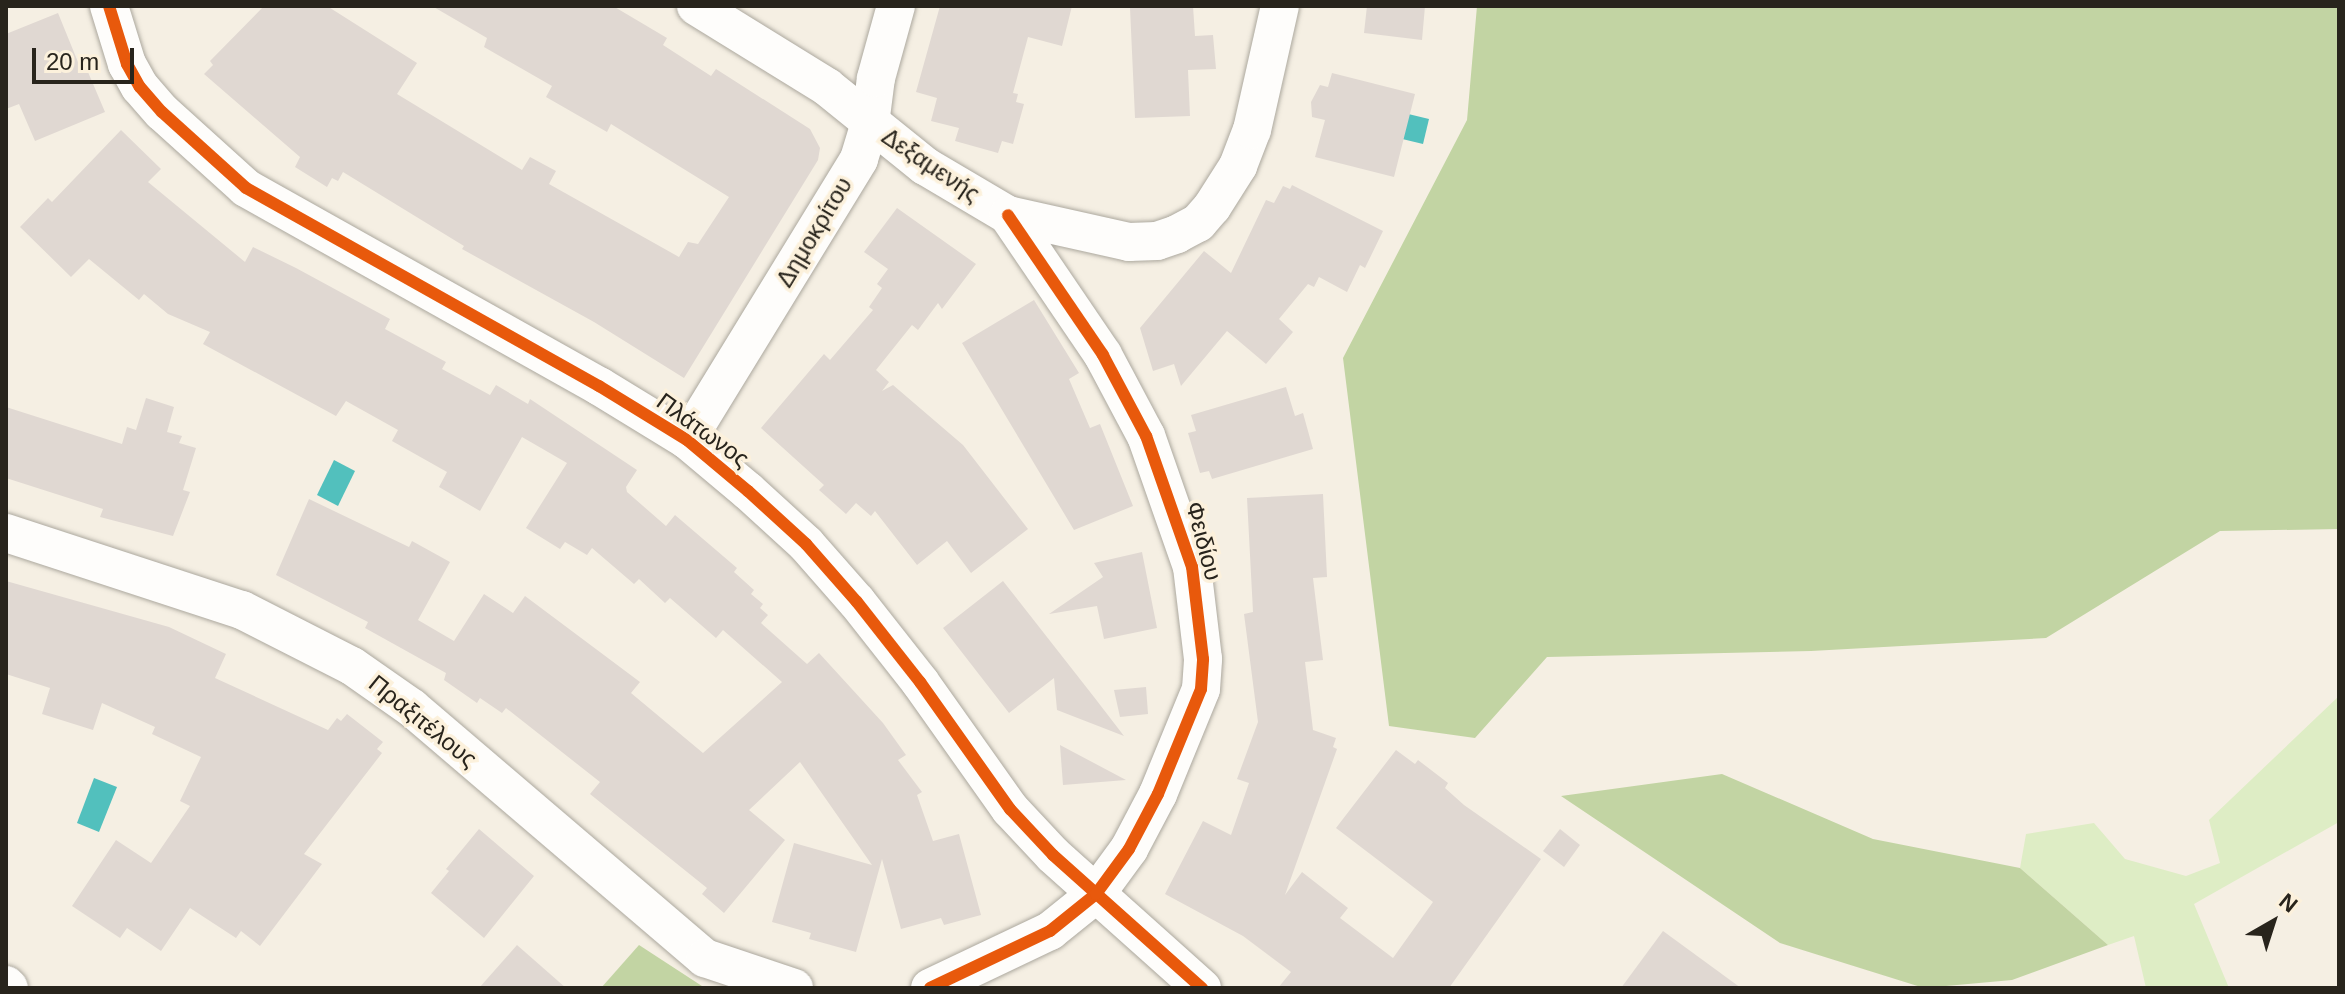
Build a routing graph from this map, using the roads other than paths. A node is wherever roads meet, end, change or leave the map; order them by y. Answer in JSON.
{"nodes":[{"id":1,"x":109,"y":6,"type":"edge"},
{"id":2,"x":696,"y":6,"type":"edge"},
{"id":3,"x":896,"y":6,"type":"edge"},
{"id":4,"x":1280,"y":6,"type":"edge"},
{"id":5,"x":870,"y":124,"type":"junction"},
{"id":6,"x":1008,"y":215,"type":"junction"},
{"id":7,"x":687,"y":440,"type":"junction"},
{"id":8,"x":6,"y":533,"type":"edge"},
{"id":9,"x":1096,"y":894,"type":"junction"},
{"id":10,"x":794,"y":988,"type":"edge"},
{"id":11,"x":930,"y":988,"type":"edge"},
{"id":12,"x":1202,"y":988,"type":"edge"}],
"edges":[{"from":1,"to":7,"type":"street","name":"Πλάτωνος"},
{"from":2,"to":5,"type":"street","name":"Δεξαμενής"},
{"from":3,"to":5,"type":"street","name":"Δημοκρίτου"},
{"from":4,"to":6,"type":"street","name":"Δεξαμενής"},
{"from":5,"to":6,"type":"street","name":"Δεξαμενής"},
{"from":5,"to":7,"type":"street","name":"Δημοκρίτου"},
{"from":6,"to":9,"type":"street","name":"Φειδίου"},
{"from":7,"to":9,"type":"street","name":"Πλάτωνος"},
{"from":8,"to":10,"type":"street","name":"Πραξιτέλους"},
{"from":9,"to":11,"type":"street"},
{"from":9,"to":12,"type":"street","name":"Πλάτωνος"}]}
